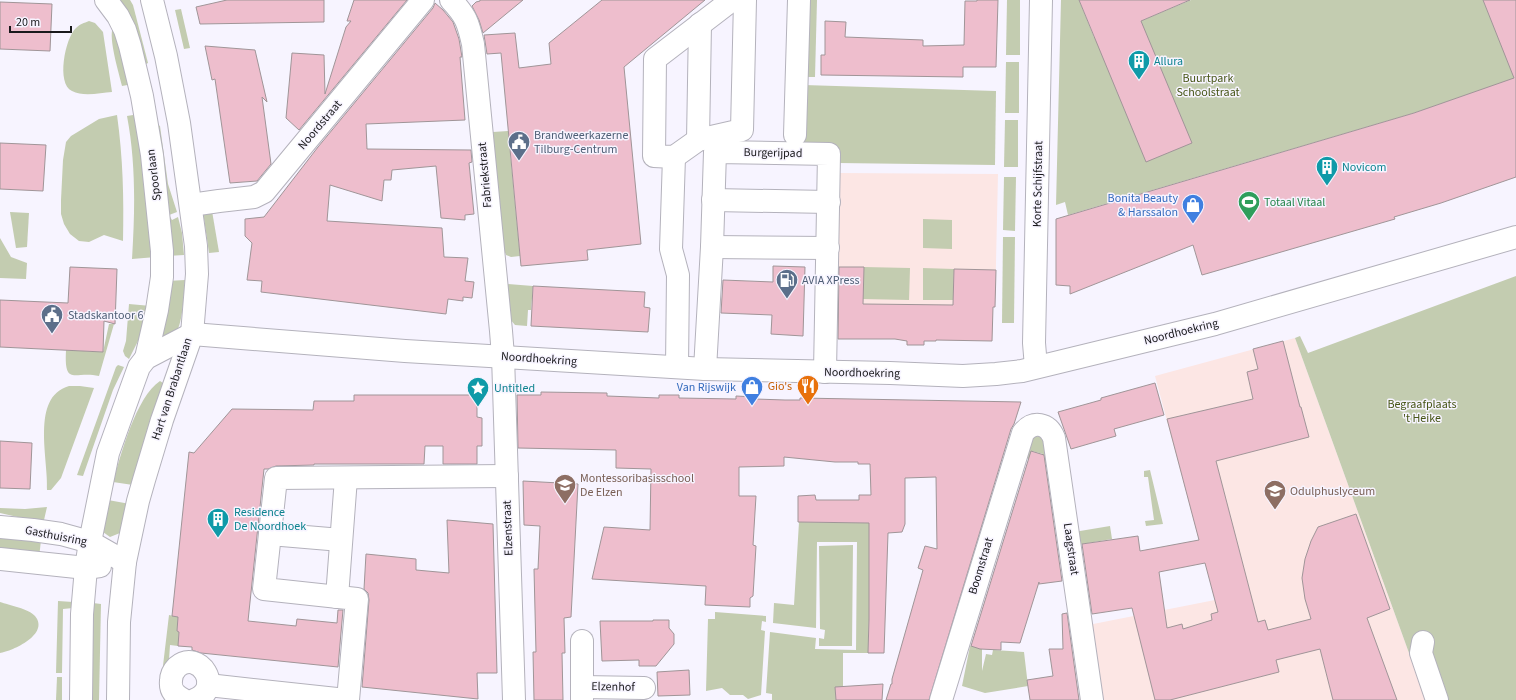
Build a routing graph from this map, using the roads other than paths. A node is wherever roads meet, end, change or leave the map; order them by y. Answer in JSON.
{"nodes":[{"id":1,"x":106,"y":0,"type":"edge"},
{"id":2,"x":152,"y":0,"type":"edge"},
{"id":3,"x":423,"y":0,"type":"edge"},
{"id":4,"x":451,"y":0,"type":"edge"},
{"id":5,"x":732,"y":0,"type":"edge"},
{"id":6,"x":745,"y":0,"type":"edge"},
{"id":7,"x":799,"y":0,"type":"edge"},
{"id":8,"x":1041,"y":0,"type":"edge"},
{"id":9,"x":700,"y":24,"type":"junction"},
{"id":10,"x":795,"y":136,"type":"dead end"},
{"id":11,"x":698,"y":140,"type":"junction"},
{"id":12,"x":674,"y":157,"type":"junction"},
{"id":13,"x":713,"y":200,"type":"junction"},
{"id":14,"x":829,"y":202,"type":"junction"},
{"id":15,"x":191,"y":205,"type":"junction"},
{"id":16,"x":1516,"y":237,"type":"edge"},
{"id":17,"x":712,"y":247,"type":"junction"},
{"id":18,"x":828,"y":248,"type":"junction"},
{"id":19,"x":192,"y":334,"type":"junction"},
{"id":20,"x":503,"y":356,"type":"junction"},
{"id":21,"x":146,"y":358,"type":"junction"},
{"id":22,"x":677,"y":367,"type":"junction"},
{"id":23,"x":1036,"y":368,"type":"junction"},
{"id":24,"x":705,"y":369,"type":"junction"},
{"id":25,"x":824,"y":372,"type":"junction"},
{"id":26,"x":1023,"y":433,"type":"joint"},
{"id":27,"x":507,"y":476,"type":"junction"},
{"id":28,"x":346,"y":478,"type":"junction"},
{"id":29,"x":0,"y":527,"type":"edge"},
{"id":30,"x":270,"y":534,"type":"junction"},
{"id":31,"x":341,"y":540,"type":"junction"},
{"id":32,"x":90,"y":542,"type":"junction"},
{"id":33,"x":0,"y":559,"type":"edge"},
{"id":34,"x":125,"y":562,"type":"junction"},
{"id":35,"x":86,"y":568,"type":"junction"},
{"id":36,"x":337,"y":597,"type":"junction"},
{"id":37,"x":582,"y":641,"type":"dead end"},
{"id":38,"x":1423,"y":642,"type":"dead end"},
{"id":39,"x":644,"y":688,"type":"dead end"},
{"id":40,"x":202,"y":692,"type":"edge"},
{"id":41,"x":582,"y":694,"type":"edge"},
{"id":42,"x":81,"y":700,"type":"edge"},
{"id":43,"x":118,"y":700,"type":"edge"},
{"id":44,"x":184,"y":700,"type":"edge"},
{"id":45,"x":347,"y":700,"type":"edge"},
{"id":46,"x":514,"y":700,"type":"edge"},
{"id":47,"x":941,"y":700,"type":"edge"},
{"id":48,"x":1092,"y":700,"type":"edge"},
{"id":49,"x":1437,"y":700,"type":"edge"}],
"edges":[{"from":1,"to":21,"type":"street","name":"Spoorlaan"},
{"from":2,"to":15,"type":"street"},
{"from":3,"to":15,"type":"street","name":"Noordstraat"},
{"from":4,"to":20,"type":"street","name":"Fabriekstraat"},
{"from":5,"to":9,"type":"street"},
{"from":6,"to":11,"type":"street"},
{"from":7,"to":10,"type":"street"},
{"from":8,"to":23,"type":"street","name":"Korte Schijfstraat"},
{"from":9,"to":11,"type":"street"},
{"from":9,"to":12,"type":"street"},
{"from":11,"to":12,"type":"street"},
{"from":12,"to":22,"type":"street"},
{"from":13,"to":14,"type":"street"},
{"from":13,"to":14,"type":"street","name":"Burgerijpad"},
{"from":13,"to":17,"type":"street","name":"Burgerijpad"},
{"from":14,"to":18,"type":"street","name":"Burgerijpad"},
{"from":15,"to":19,"type":"street"},
{"from":16,"to":23,"type":"street","name":"Noordhoekring"},
{"from":17,"to":18,"type":"street"},
{"from":17,"to":24,"type":"street","name":"Burgerijpad"},
{"from":18,"to":25,"type":"street","name":"Burgerijpad"},
{"from":19,"to":20,"type":"street","name":"Noordhoekring"},
{"from":19,"to":21,"type":"street","name":"Hart van Brabantlaan"},
{"from":19,"to":34,"type":"street","name":"Hart van Brabantlaan"},
{"from":20,"to":22,"type":"street","name":"Noordhoekring"},
{"from":20,"to":27,"type":"street","name":"Elzenstraat"},
{"from":21,"to":32,"type":"street"},
{"from":22,"to":24,"type":"street","name":"Noordhoekring"},
{"from":23,"to":25,"type":"street","name":"Noordhoekring"},
{"from":24,"to":25,"type":"street","name":"Noordhoekring"},
{"from":26,"to":47,"type":"street","name":"Boomstraat"},
{"from":26,"to":48,"type":"street","name":"Laagstraat"},
{"from":27,"to":28,"type":"street"},
{"from":27,"to":46,"type":"street","name":"Elzenstraat"},
{"from":28,"to":30,"type":"street"},
{"from":28,"to":31,"type":"street"},
{"from":29,"to":32,"type":"street","name":"Gasthuisring"},
{"from":30,"to":31,"type":"street"},
{"from":30,"to":36,"type":"street"},
{"from":31,"to":36,"type":"street"},
{"from":32,"to":34,"type":"street","name":"Gasthuisring"},
{"from":32,"to":35,"type":"street"},
{"from":33,"to":35,"type":"street"},
{"from":34,"to":35,"type":"street"},
{"from":34,"to":43,"type":"street","name":"Hart van Brabantlaan"},
{"from":35,"to":42,"type":"street"},
{"from":36,"to":45,"type":"street"},
{"from":37,"to":41,"type":"street","name":"Elzenhof"},
{"from":38,"to":49,"type":"street"},
{"from":39,"to":41,"type":"street","name":"Elzenhof"},
{"from":40,"to":44,"type":"street"},
{"from":40,"to":45,"type":"street"}]}
